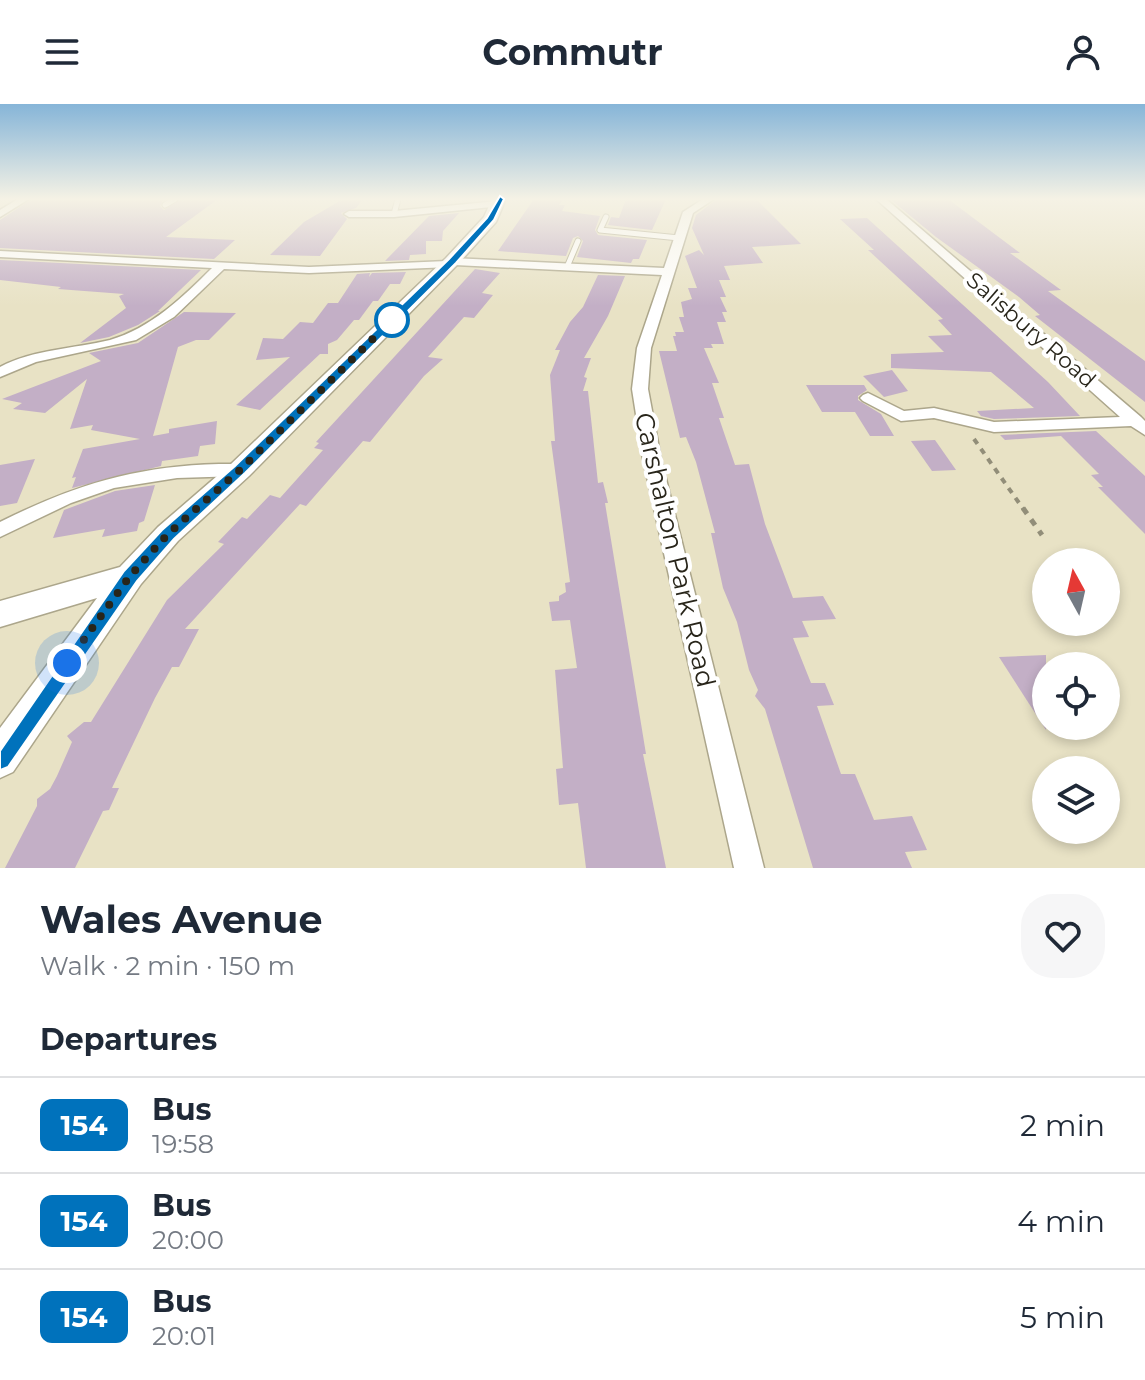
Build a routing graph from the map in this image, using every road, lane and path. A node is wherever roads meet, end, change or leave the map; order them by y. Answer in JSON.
{"nodes":[{"id":1,"x":476,"y":235,"type":"edge"},
{"id":2,"x":646,"y":235,"type":"edge"},
{"id":3,"x":680,"y":235,"type":"edge"},
{"id":4,"x":922,"y":235,"type":"edge"},
{"id":5,"x":679,"y":238,"type":"junction"},
{"id":6,"x":578,"y":241,"type":"dead end"},
{"id":7,"x":0,"y":254,"type":"edge"},
{"id":8,"x":451,"y":262,"type":"junction"},
{"id":9,"x":223,"y":264,"type":"junction"},
{"id":10,"x":567,"y":267,"type":"junction"},
{"id":11,"x":670,"y":272,"type":"junction"},
{"id":12,"x":0,"y":373,"type":"edge"},
{"id":13,"x":868,"y":398,"type":"dead end"},
{"id":14,"x":960,"y":421,"type":"junction"},
{"id":15,"x":1140,"y":426,"type":"edge"},
{"id":16,"x":240,"y":470,"type":"junction"},
{"id":17,"x":0,"y":530,"type":"edge"},
{"id":18,"x":1042,"y":535,"type":"dead end"},
{"id":19,"x":130,"y":576,"type":"junction"},
{"id":20,"x":0,"y":614,"type":"edge"},
{"id":21,"x":0,"y":759,"type":"edge"},
{"id":22,"x":749,"y":868,"type":"edge"}],
"edges":[{"from":1,"to":8,"type":"main road"},
{"from":2,"to":5,"type":"lane"},
{"from":3,"to":5,"type":"street","name":"Carshalton Park Road"},
{"from":4,"to":15,"type":"street","name":"Salisbury Road"},
{"from":5,"to":11,"type":"street","name":"Carshalton Park Road"},
{"from":6,"to":10,"type":"lane"},
{"from":7,"to":9,"type":"street"},
{"from":8,"to":9,"type":"street"},
{"from":8,"to":10,"type":"street"},
{"from":8,"to":16,"type":"main road"},
{"from":9,"to":12,"type":"street"},
{"from":10,"to":11,"type":"street"},
{"from":11,"to":22,"type":"street","name":"Carshalton Park Road"},
{"from":13,"to":14,"type":"street"},
{"from":14,"to":15,"type":"street"},
{"from":14,"to":18,"type":"path"},
{"from":16,"to":17,"type":"street"},
{"from":16,"to":19,"type":"main road"},
{"from":19,"to":20,"type":"main road"},
{"from":19,"to":21,"type":"main road"}]}
